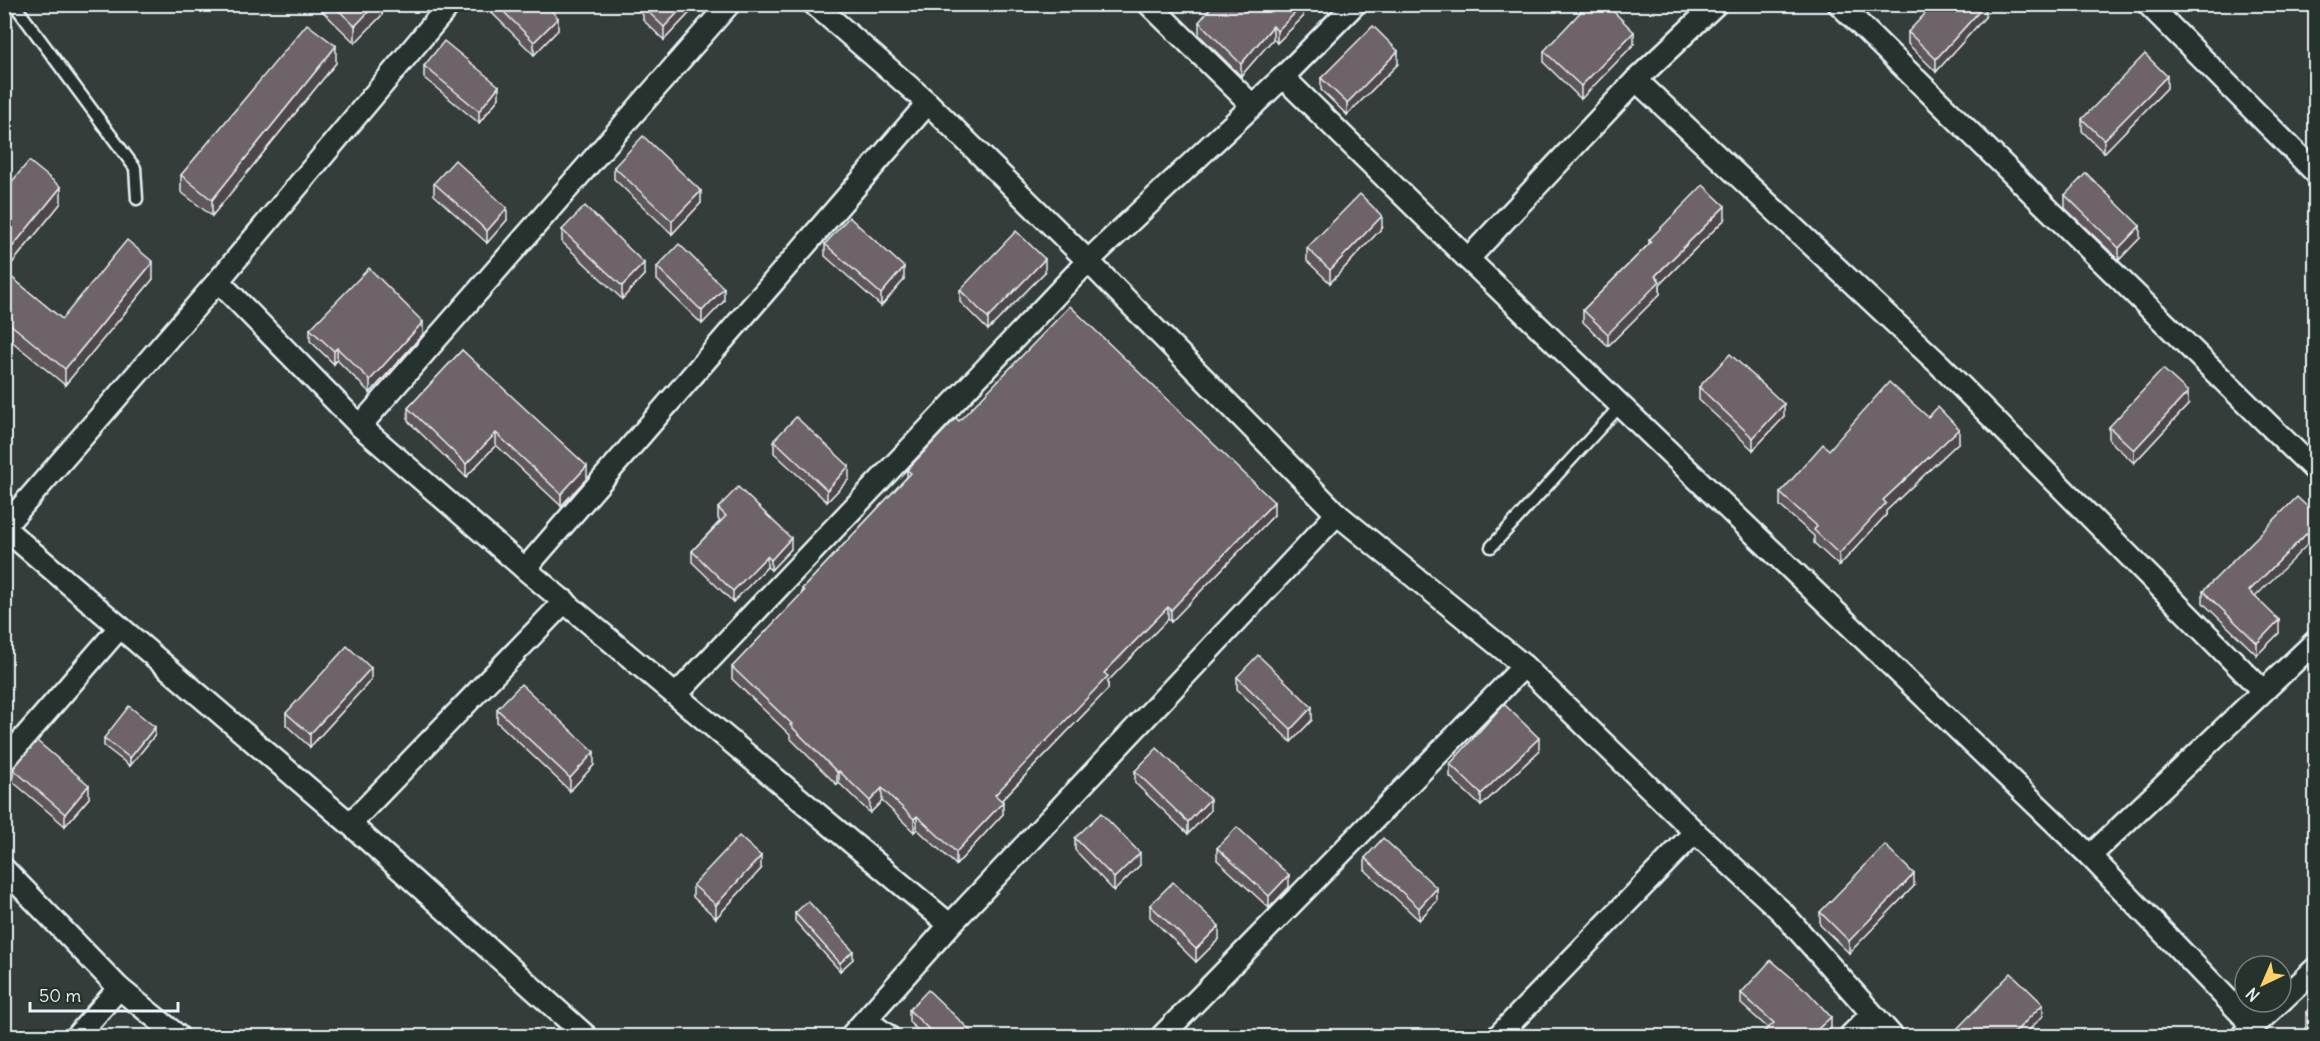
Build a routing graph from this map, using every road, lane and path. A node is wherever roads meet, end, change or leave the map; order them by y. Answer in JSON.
{"nodes":[{"id":1,"x":14,"y":4,"type":"edge"},
{"id":2,"x":450,"y":4,"type":"edge"},
{"id":3,"x":729,"y":4,"type":"edge"},
{"id":4,"x":814,"y":4,"type":"edge"},
{"id":5,"x":1149,"y":4,"type":"edge"},
{"id":6,"x":1355,"y":4,"type":"edge"},
{"id":7,"x":1716,"y":4,"type":"edge"},
{"id":8,"x":1839,"y":4,"type":"edge"},
{"id":9,"x":2148,"y":4,"type":"edge"},
{"id":10,"x":1283,"y":77,"type":"junction"},
{"id":11,"x":1636,"y":80,"type":"junction"},
{"id":12,"x":928,"y":103,"type":"junction"},
{"id":13,"x":1253,"y":106,"type":"junction"},
{"id":14,"x":2316,"y":173,"type":"edge"},
{"id":15,"x":137,"y":199,"type":"dead end"},
{"id":16,"x":1468,"y":259,"type":"junction"},
{"id":17,"x":1088,"y":261,"type":"junction"},
{"id":18,"x":218,"y":281,"type":"junction"},
{"id":19,"x":1620,"y":405,"type":"junction"},
{"id":20,"x":360,"y":426,"type":"junction"},
{"id":21,"x":2316,"y":471,"type":"edge"},
{"id":22,"x":1337,"y":514,"type":"junction"},
{"id":23,"x":4,"y":528,"type":"edge"},
{"id":24,"x":1491,"y":547,"type":"dead end"},
{"id":25,"x":525,"y":569,"type":"junction"},
{"id":26,"x":565,"y":602,"type":"junction"},
{"id":27,"x":120,"y":627,"type":"junction"},
{"id":28,"x":2316,"y":640,"type":"edge"},
{"id":29,"x":1524,"y":666,"type":"junction"},
{"id":30,"x":2262,"y":690,"type":"junction"},
{"id":31,"x":676,"y":695,"type":"junction"},
{"id":32,"x":4,"y":761,"type":"edge"},
{"id":33,"x":350,"y":824,"type":"junction"},
{"id":34,"x":1695,"y":832,"type":"junction"},
{"id":35,"x":2090,"y":856,"type":"junction"},
{"id":36,"x":4,"y":869,"type":"edge"},
{"id":37,"x":950,"y":926,"type":"junction"},
{"id":38,"x":2316,"y":968,"type":"edge"},
{"id":39,"x":119,"y":988,"type":"junction"},
{"id":40,"x":2293,"y":989,"type":"edge"},
{"id":41,"x":2267,"y":1014,"type":"edge"},
{"id":42,"x":1871,"y":1015,"type":"junction"},
{"id":43,"x":866,"y":1020,"type":"junction"},
{"id":44,"x":2248,"y":1032,"type":"edge"},
{"id":45,"x":76,"y":1036,"type":"edge"},
{"id":46,"x":178,"y":1036,"type":"edge"},
{"id":47,"x":586,"y":1036,"type":"edge"},
{"id":48,"x":851,"y":1036,"type":"edge"},
{"id":49,"x":888,"y":1036,"type":"edge"},
{"id":50,"x":1162,"y":1036,"type":"edge"},
{"id":51,"x":1498,"y":1036,"type":"edge"},
{"id":52,"x":1850,"y":1036,"type":"edge"},
{"id":53,"x":1892,"y":1036,"type":"edge"}],
"edges":[{"from":1,"to":15,"type":"lane"},
{"from":2,"to":18,"type":"street"},
{"from":3,"to":20,"type":"street"},
{"from":4,"to":12,"type":"street"},
{"from":5,"to":13,"type":"street"},
{"from":6,"to":10,"type":"street"},
{"from":7,"to":11,"type":"street"},
{"from":8,"to":21,"type":"street"},
{"from":9,"to":14,"type":"street"},
{"from":10,"to":13,"type":"street"},
{"from":10,"to":16,"type":"street"},
{"from":11,"to":16,"type":"street"},
{"from":11,"to":30,"type":"street"},
{"from":12,"to":17,"type":"street"},
{"from":12,"to":25,"type":"street"},
{"from":13,"to":17,"type":"street"},
{"from":16,"to":19,"type":"street"},
{"from":17,"to":22,"type":"street"},
{"from":17,"to":31,"type":"street"},
{"from":18,"to":20,"type":"street"},
{"from":18,"to":23,"type":"street"},
{"from":19,"to":24,"type":"lane"},
{"from":19,"to":35,"type":"street"},
{"from":20,"to":25,"type":"street"},
{"from":22,"to":29,"type":"street"},
{"from":22,"to":37,"type":"street"},
{"from":23,"to":27,"type":"street"},
{"from":25,"to":26,"type":"street"},
{"from":26,"to":31,"type":"street"},
{"from":26,"to":33,"type":"street"},
{"from":27,"to":32,"type":"street"},
{"from":27,"to":33,"type":"street"},
{"from":28,"to":30,"type":"street"},
{"from":29,"to":34,"type":"street"},
{"from":29,"to":50,"type":"street"},
{"from":30,"to":35,"type":"street"},
{"from":31,"to":37,"type":"street"},
{"from":33,"to":47,"type":"street"},
{"from":34,"to":42,"type":"street"},
{"from":34,"to":51,"type":"street"},
{"from":35,"to":44,"type":"street"},
{"from":36,"to":39,"type":"street"},
{"from":37,"to":43,"type":"street"},
{"from":38,"to":40,"type":"street"},
{"from":39,"to":45,"type":"street"},
{"from":39,"to":46,"type":"street"},
{"from":41,"to":44,"type":"street"},
{"from":42,"to":52,"type":"street"},
{"from":42,"to":53,"type":"street"},
{"from":43,"to":48,"type":"street"},
{"from":43,"to":49,"type":"street"}]}
